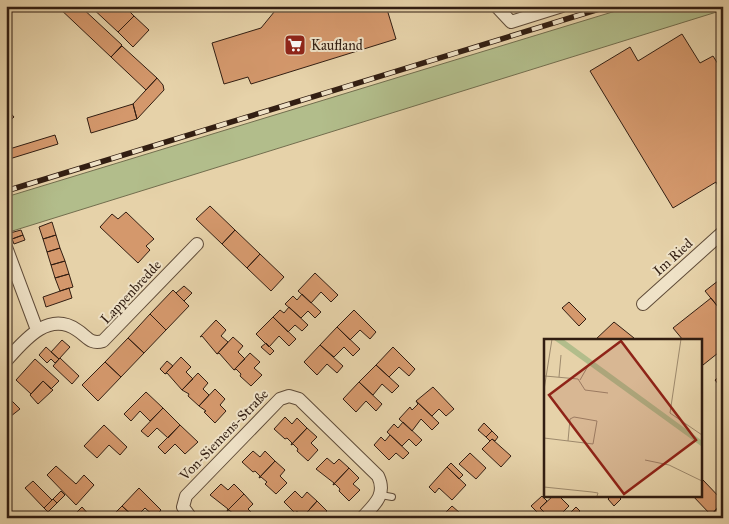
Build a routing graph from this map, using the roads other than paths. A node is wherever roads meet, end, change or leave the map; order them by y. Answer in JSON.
{"nodes":[{"id":1,"x":496,"y":6,"type":"edge"},
{"id":2,"x":562,"y":6,"type":"edge"},
{"id":3,"x":723,"y":232,"type":"edge"},
{"id":4,"x":197,"y":244,"type":"dead end"},
{"id":5,"x":6,"y":247,"type":"edge"},
{"id":6,"x":644,"y":304,"type":"dead end"},
{"id":7,"x":37,"y":330,"type":"junction"},
{"id":8,"x":6,"y":361,"type":"edge"},
{"id":9,"x":191,"y":518,"type":"edge"},
{"id":10,"x":362,"y":518,"type":"edge"}],
"edges":[{"from":1,"to":2,"type":"street"},
{"from":3,"to":6,"type":"street","name":"Im Ried"},
{"from":4,"to":7,"type":"street","name":"Lappenbredde"},
{"from":5,"to":7,"type":"street"},
{"from":7,"to":8,"type":"street"},
{"from":9,"to":10,"type":"street","name":"Von-Siemens-Straße"}]}
